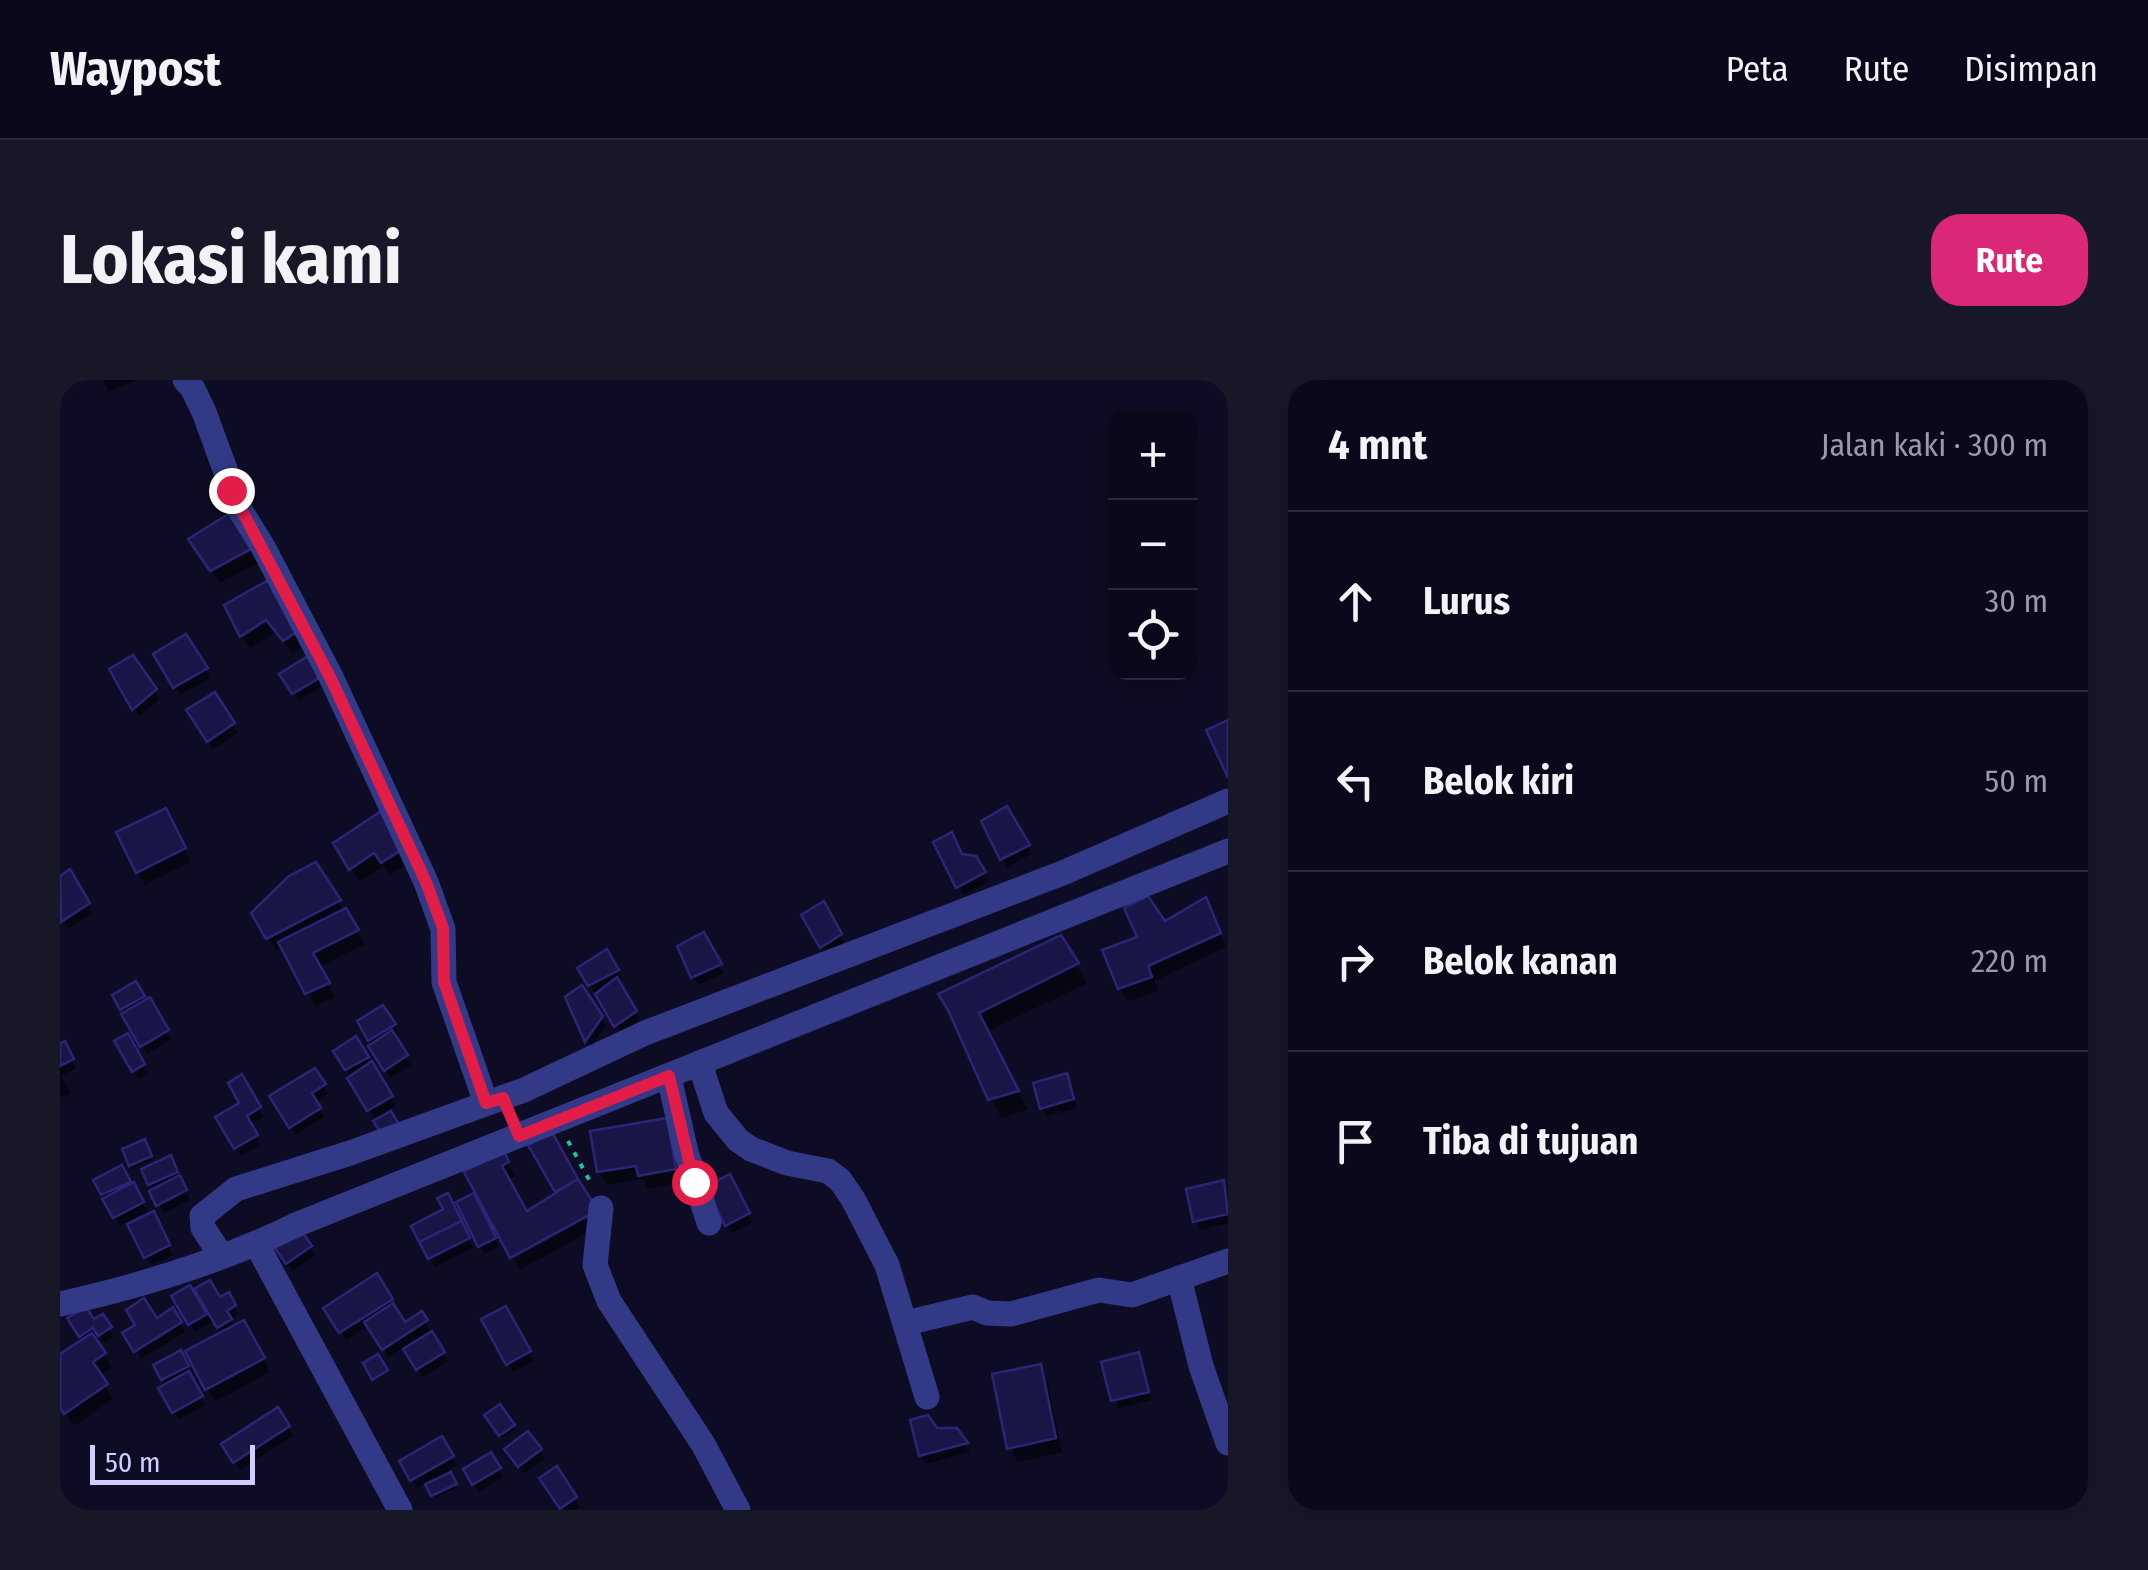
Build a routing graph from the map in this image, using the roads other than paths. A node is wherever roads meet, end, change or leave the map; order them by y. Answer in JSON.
{"nodes":[{"id":1,"x":185,"y":380,"type":"edge"},
{"id":2,"x":1228,"y":800,"type":"edge"},
{"id":3,"x":1228,"y":851,"type":"edge"},
{"id":4,"x":700,"y":1064,"type":"junction"},
{"id":5,"x":669,"y":1076,"type":"junction"},
{"id":6,"x":498,"y":1101,"type":"junction"},
{"id":7,"x":518,"y":1134,"type":"junction"},
{"id":8,"x":601,"y":1208,"type":"road end"},
{"id":9,"x":709,"y":1222,"type":"dead end"},
{"id":10,"x":256,"y":1245,"type":"junction"},
{"id":11,"x":221,"y":1255,"type":"junction"},
{"id":12,"x":1228,"y":1261,"type":"edge"},
{"id":13,"x":1179,"y":1278,"type":"junction"},
{"id":14,"x":60,"y":1304,"type":"edge"},
{"id":15,"x":906,"y":1323,"type":"junction"},
{"id":16,"x":926,"y":1397,"type":"dead end"},
{"id":17,"x":1228,"y":1443,"type":"edge"},
{"id":18,"x":400,"y":1510,"type":"edge"},
{"id":19,"x":738,"y":1510,"type":"edge"}],
"edges":[{"from":1,"to":6,"type":"street"},
{"from":2,"to":6,"type":"street"},
{"from":3,"to":4,"type":"street"},
{"from":4,"to":5,"type":"street"},
{"from":4,"to":15,"type":"street"},
{"from":5,"to":7,"type":"street"},
{"from":5,"to":9,"type":"street"},
{"from":6,"to":7,"type":"street"},
{"from":6,"to":11,"type":"street"},
{"from":7,"to":10,"type":"street"},
{"from":8,"to":19,"type":"street"},
{"from":10,"to":11,"type":"street"},
{"from":10,"to":18,"type":"street"},
{"from":11,"to":14,"type":"street"},
{"from":12,"to":13,"type":"street"},
{"from":13,"to":15,"type":"street"},
{"from":13,"to":17,"type":"street"},
{"from":15,"to":16,"type":"street"}]}
